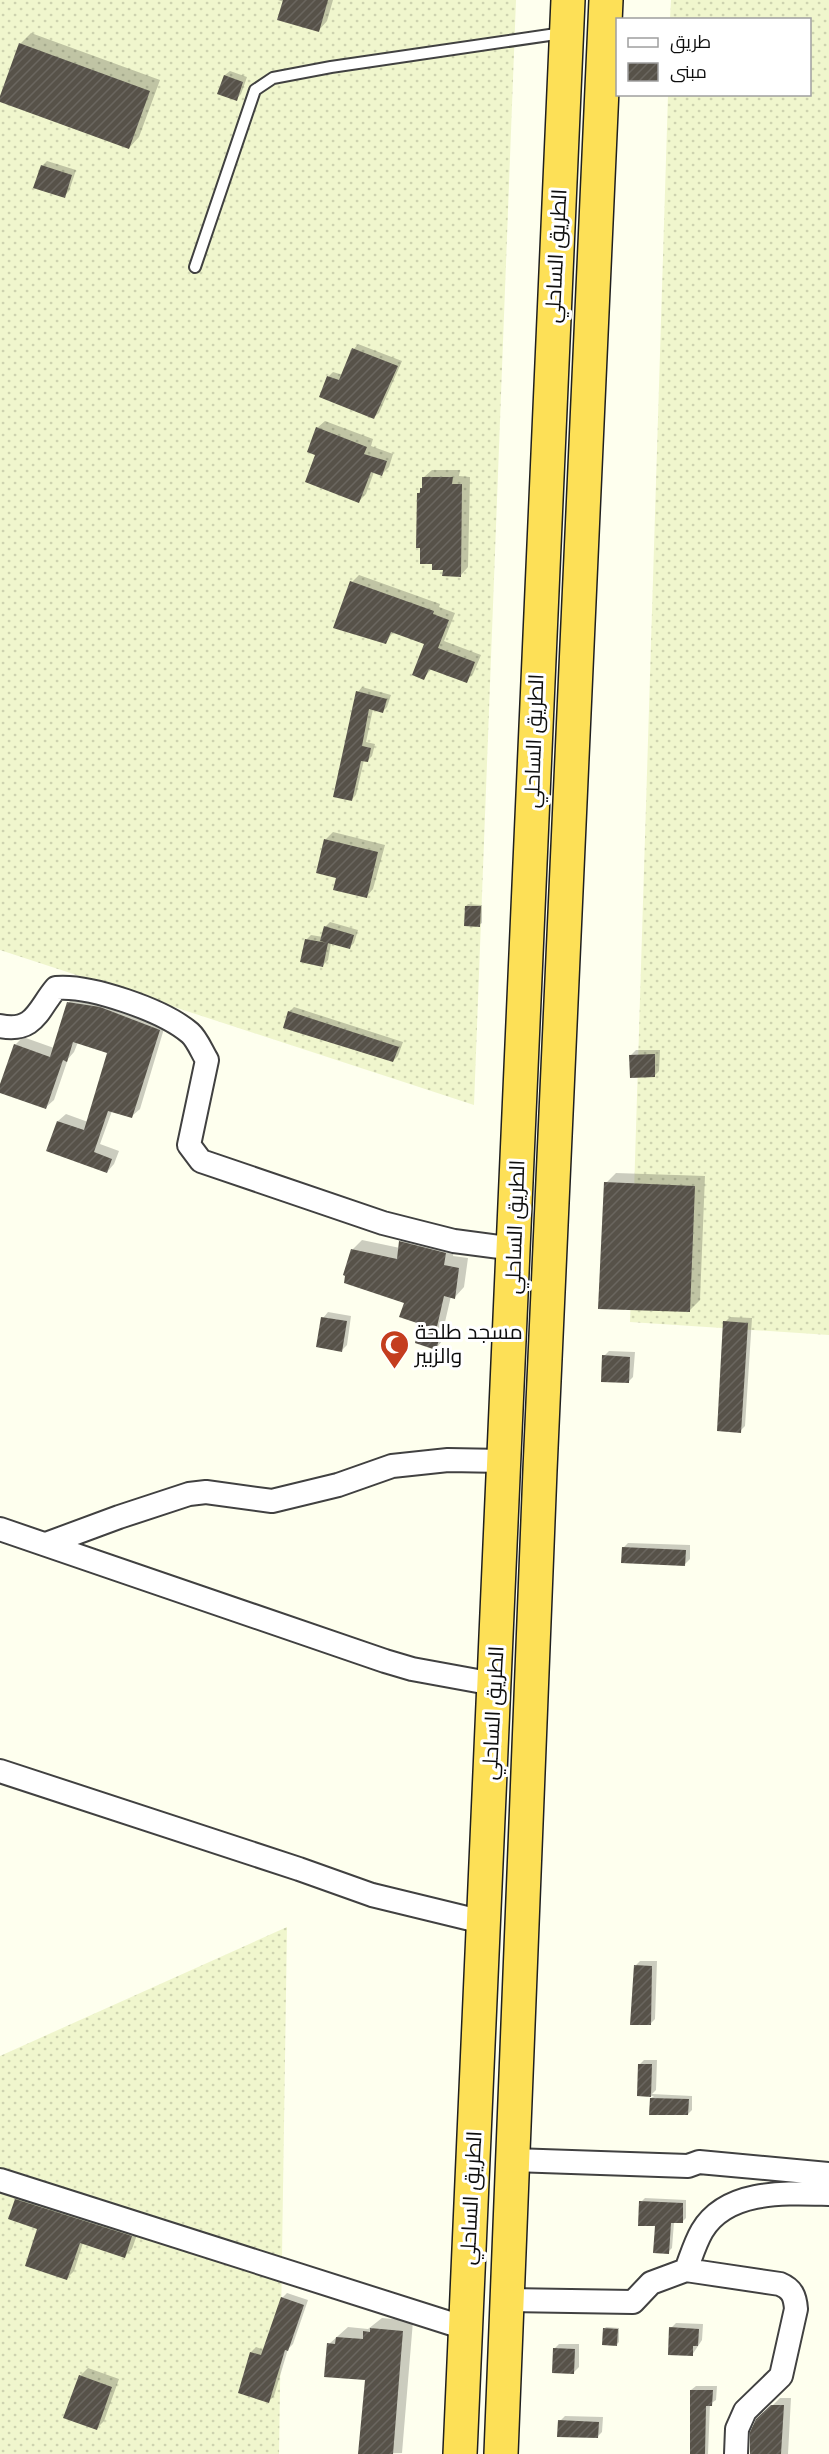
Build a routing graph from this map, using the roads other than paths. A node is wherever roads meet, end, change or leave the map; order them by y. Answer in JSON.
{"nodes":[{"id":1,"x":568,"y":0,"type":"edge"},
{"id":2,"x":606,"y":0,"type":"edge"},
{"id":3,"x":566,"y":33,"type":"junction"},
{"id":4,"x":195,"y":267,"type":"dead end"},
{"id":5,"x":0,"y":1026,"type":"edge"},
{"id":6,"x":514,"y":1249,"type":"junction"},
{"id":7,"x":504,"y":1461,"type":"junction"},
{"id":8,"x":0,"y":1529,"type":"edge"},
{"id":9,"x":46,"y":1544,"type":"junction"},
{"id":10,"x":494,"y":1684,"type":"junction"},
{"id":11,"x":0,"y":1771,"type":"edge"},
{"id":12,"x":483,"y":1922,"type":"junction"},
{"id":13,"x":513,"y":2160,"type":"junction"},
{"id":14,"x":829,"y":2174,"type":"edge"},
{"id":15,"x":0,"y":2180,"type":"edge"},
{"id":16,"x":829,"y":2194,"type":"edge"},
{"id":17,"x":686,"y":2270,"type":"junction"},
{"id":18,"x":507,"y":2300,"type":"junction"},
{"id":19,"x":465,"y":2328,"type":"junction"},
{"id":20,"x":460,"y":2454,"type":"edge"},
{"id":21,"x":501,"y":2454,"type":"edge"},
{"id":22,"x":736,"y":2454,"type":"edge"}],
"edges":[{"from":1,"to":3,"type":"highway","name":"الطريق الساحلي"},
{"from":2,"to":13,"type":"highway","name":"الطريق الساحلي"},
{"from":3,"to":4,"type":"lane"},
{"from":3,"to":6,"type":"highway","name":"الطريق الساحلي"},
{"from":5,"to":6,"type":"street"},
{"from":6,"to":7,"type":"highway","name":"الطريق الساحلي"},
{"from":7,"to":9,"type":"street"},
{"from":7,"to":10,"type":"highway","name":"الطريق الساحلي"},
{"from":8,"to":9,"type":"street"},
{"from":9,"to":10,"type":"street"},
{"from":10,"to":12,"type":"highway","name":"الطريق الساحلي"},
{"from":11,"to":12,"type":"street"},
{"from":12,"to":19,"type":"highway","name":"الطريق الساحلي"},
{"from":13,"to":14,"type":"street"},
{"from":13,"to":18,"type":"highway","name":"الطريق الساحلي"},
{"from":15,"to":19,"type":"street"},
{"from":16,"to":17,"type":"street"},
{"from":17,"to":18,"type":"street"},
{"from":17,"to":22,"type":"street"},
{"from":18,"to":21,"type":"highway","name":"الطريق الساحلي"},
{"from":19,"to":20,"type":"highway","name":"الطريق الساحلي"}]}
